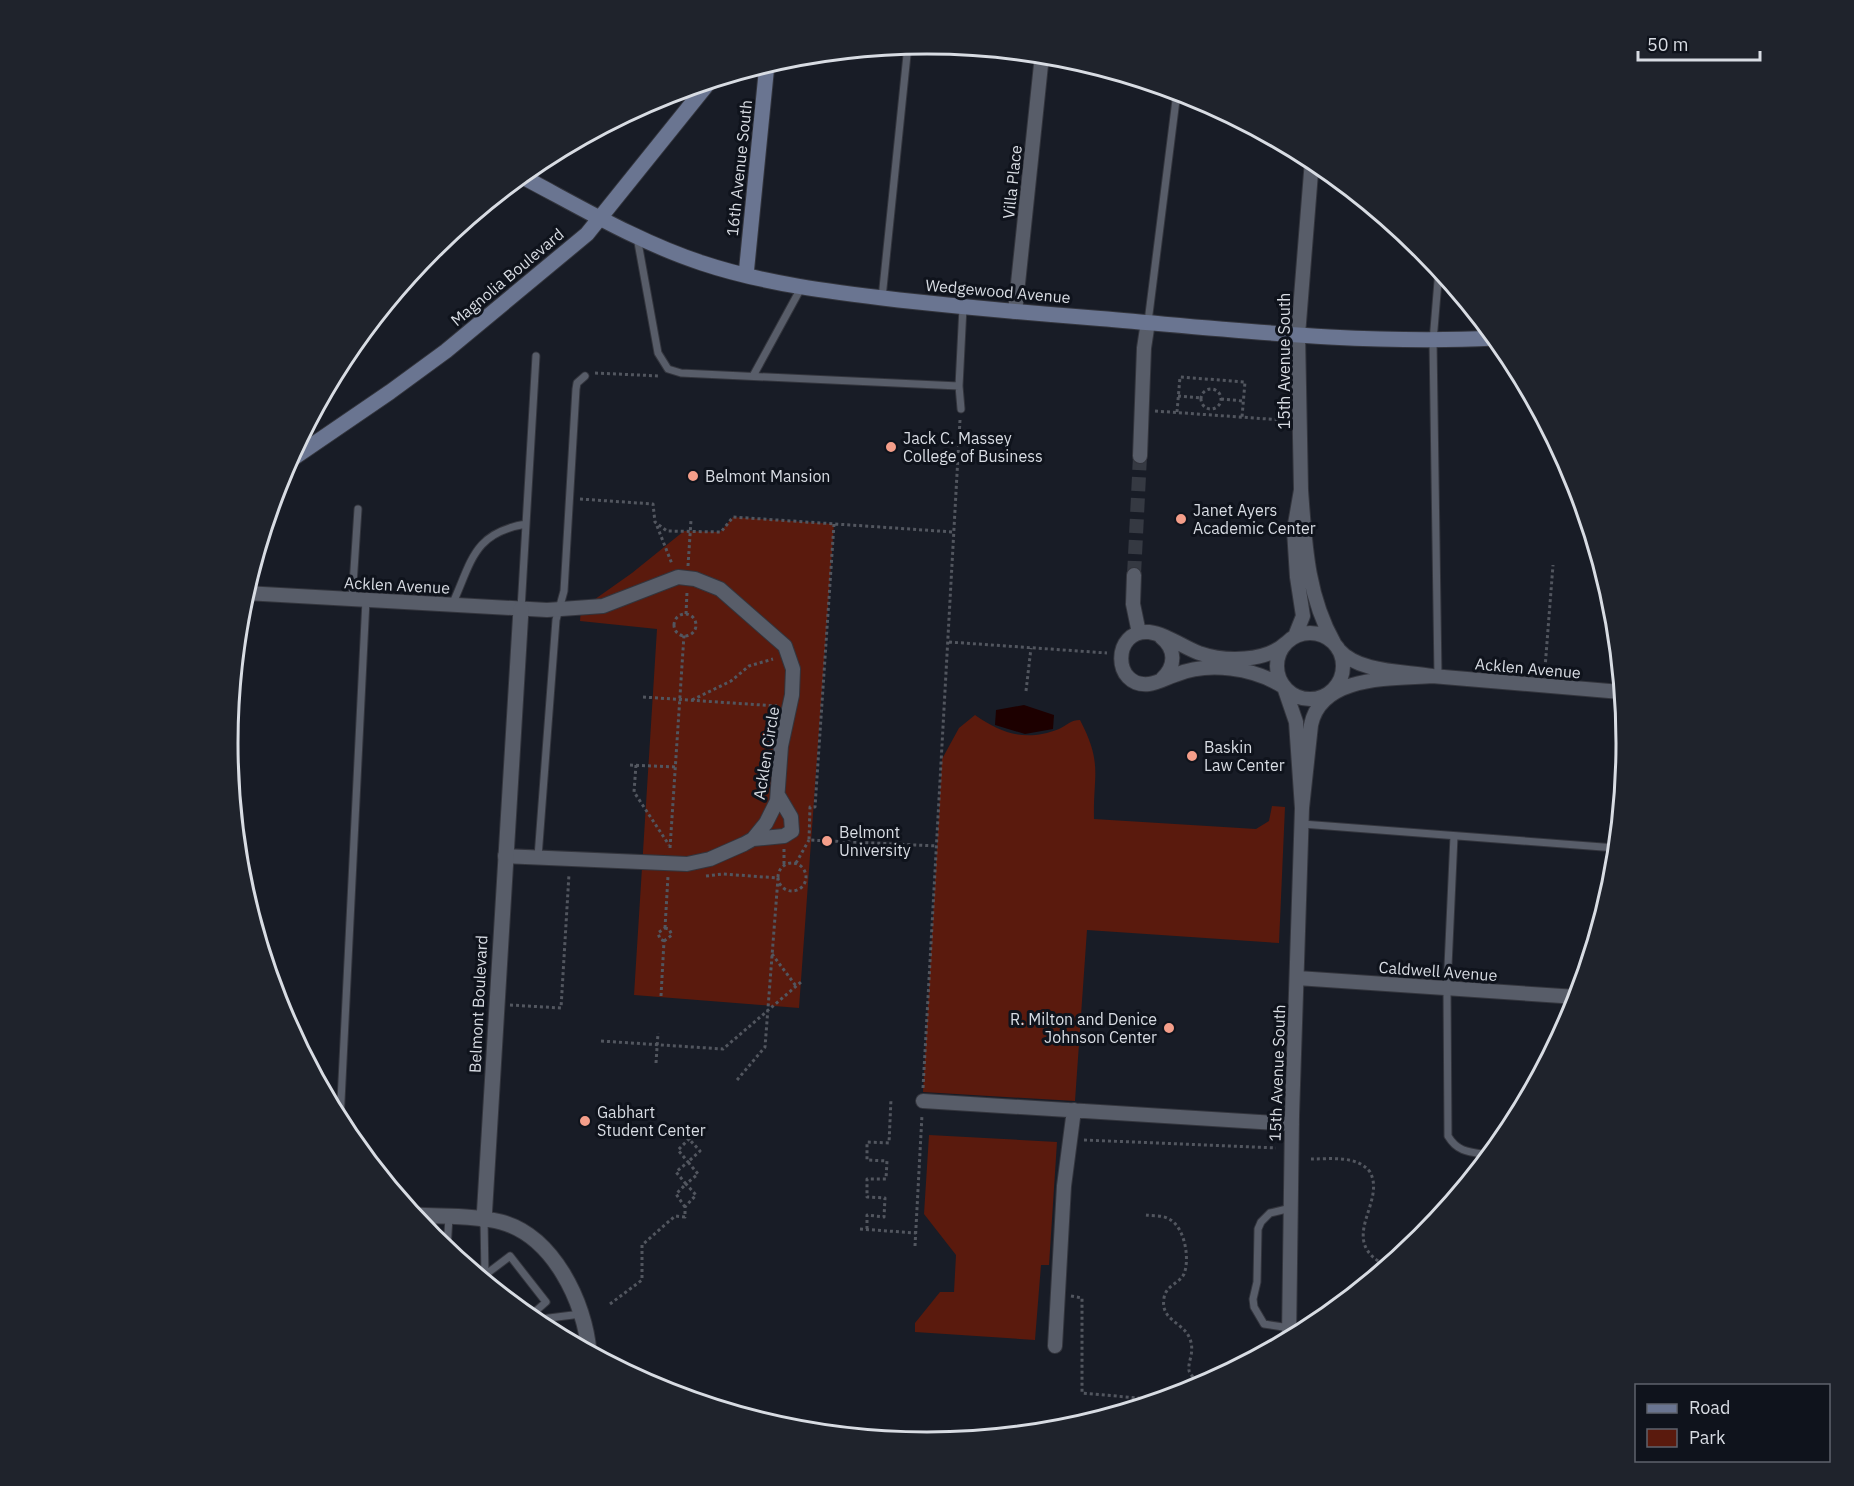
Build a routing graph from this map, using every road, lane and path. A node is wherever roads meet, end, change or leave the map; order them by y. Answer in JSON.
{"nodes":[{"id":1,"x":907,"y":54,"type":"edge"},
{"id":2,"x":1041,"y":64,"type":"edge"},
{"id":3,"x":766,"y":73,"type":"edge"},
{"id":4,"x":700,"y":93,"type":"edge"},
{"id":5,"x":1176,"y":101,"type":"edge"},
{"id":6,"x":1311,"y":171,"type":"edge"},
{"id":7,"x":530,"y":180,"type":"edge"},
{"id":8,"x":599,"y":217,"type":"junction"},
{"id":9,"x":637,"y":237,"type":"junction"},
{"id":10,"x":746,"y":275,"type":"junction"},
{"id":11,"x":1438,"y":282,"type":"edge"},
{"id":12,"x":801,"y":288,"type":"junction"},
{"id":13,"x":882,"y":298,"type":"junction"},
{"id":14,"x":963,"y":307,"type":"junction"},
{"id":15,"x":1015,"y":312,"type":"junction"},
{"id":16,"x":1148,"y":322,"type":"junction"},
{"id":17,"x":1298,"y":335,"type":"junction"},
{"id":18,"x":1484,"y":339,"type":"edge"},
{"id":19,"x":1433,"y":341,"type":"junction"},
{"id":20,"x":536,"y":357,"type":"dead end"},
{"id":21,"x":585,"y":376,"type":"dead end"},
{"id":22,"x":753,"y":376,"type":"junction"},
{"id":23,"x":1212,"y":379,"type":"junction"},
{"id":24,"x":959,"y":386,"type":"junction"},
{"id":25,"x":1211,"y":388,"type":"junction"},
{"id":26,"x":1178,"y":396,"type":"junction"},
{"id":27,"x":1201,"y":398,"type":"junction"},
{"id":28,"x":1221,"y":399,"type":"junction"},
{"id":29,"x":1243,"y":401,"type":"junction"},
{"id":30,"x":1210,"y":409,"type":"junction"},
{"id":31,"x":961,"y":410,"type":"joint"},
{"id":32,"x":1155,"y":411,"type":"dead end"},
{"id":33,"x":1177,"y":412,"type":"junction"},
{"id":34,"x":1210,"y":414,"type":"junction"},
{"id":35,"x":1242,"y":417,"type":"junction"},
{"id":36,"x":1282,"y":420,"type":"dead end"},
{"id":37,"x":303,"y":452,"type":"edge"},
{"id":38,"x":1140,"y":456,"type":"tunnel mouth"},
{"id":39,"x":1301,"y":490,"type":"junction"},
{"id":40,"x":570,"y":498,"type":"junction"},
{"id":41,"x":358,"y":509,"type":"dead end"},
{"id":42,"x":692,"y":520,"type":"dead end"},
{"id":43,"x":526,"y":524,"type":"junction"},
{"id":44,"x":656,"y":524,"type":"junction"},
{"id":45,"x":834,"y":524,"type":"junction"},
{"id":46,"x":691,"y":531,"type":"junction"},
{"id":47,"x":953,"y":532,"type":"junction"},
{"id":48,"x":1553,"y":565,"type":"dead end"},
{"id":49,"x":1134,"y":575,"type":"tunnel mouth"},
{"id":50,"x":684,"y":578,"type":"junction"},
{"id":51,"x":255,"y":594,"type":"edge"},
{"id":52,"x":359,"y":600,"type":"junction"},
{"id":53,"x":452,"y":605,"type":"junction"},
{"id":54,"x":521,"y":609,"type":"junction"},
{"id":55,"x":553,"y":610,"type":"junction"},
{"id":56,"x":686,"y":614,"type":"junction"},
{"id":57,"x":1139,"y":633,"type":"junction"},
{"id":58,"x":1157,"y":634,"type":"junction"},
{"id":59,"x":684,"y":635,"type":"junction"},
{"id":60,"x":1291,"y":640,"type":"junction"},
{"id":61,"x":949,"y":642,"type":"junction"},
{"id":62,"x":1336,"y":646,"type":"junction"},
{"id":63,"x":1031,"y":648,"type":"junction"},
{"id":64,"x":788,"y":650,"type":"junction"},
{"id":65,"x":1121,"y":654,"type":"junction"},
{"id":66,"x":1545,"y":668,"type":"dead end"},
{"id":67,"x":1435,"y":676,"type":"junction"},
{"id":68,"x":1155,"y":683,"type":"junction"},
{"id":69,"x":1284,"y":687,"type":"junction"},
{"id":70,"x":1026,"y":691,"type":"dead end"},
{"id":71,"x":1614,"y":691,"type":"edge"},
{"id":72,"x":1327,"y":695,"type":"junction"},
{"id":73,"x":644,"y":697,"type":"dead end"},
{"id":74,"x":680,"y":700,"type":"junction"},
{"id":75,"x":692,"y":700,"type":"junction"},
{"id":76,"x":790,"y":707,"type":"junction"},
{"id":77,"x":630,"y":765,"type":"dead end"},
{"id":78,"x":636,"y":765,"type":"junction"},
{"id":79,"x":675,"y":767,"type":"junction"},
{"id":80,"x":778,"y":795,"type":"junction"},
{"id":81,"x":1302,"y":808,"type":"junction"},
{"id":82,"x":1302,"y":824,"type":"junction"},
{"id":83,"x":1454,"y":836,"type":"junction"},
{"id":84,"x":753,"y":839,"type":"junction"},
{"id":85,"x":808,"y":840,"type":"junction"},
{"id":86,"x":670,"y":846,"type":"junction"},
{"id":87,"x":937,"y":846,"type":"junction"},
{"id":88,"x":1608,"y":847,"type":"edge"},
{"id":89,"x":505,"y":856,"type":"junction"},
{"id":90,"x":538,"y":857,"type":"junction"},
{"id":91,"x":796,"y":863,"type":"junction"},
{"id":92,"x":569,"y":867,"type":"dead end"},
{"id":93,"x":669,"y":868,"type":"junction"},
{"id":94,"x":657,"y":873,"type":"dead end"},
{"id":95,"x":679,"y":874,"type":"dead end"},
{"id":96,"x":699,"y":876,"type":"dead end"},
{"id":97,"x":778,"y":878,"type":"junction"},
{"id":98,"x":665,"y":928,"type":"junction"},
{"id":99,"x":664,"y":941,"type":"junction"},
{"id":100,"x":772,"y":954,"type":"junction"},
{"id":101,"x":1297,"y":978,"type":"junction"},
{"id":102,"x":801,"y":982,"type":"dead end"},
{"id":103,"x":796,"y":986,"type":"junction"},
{"id":104,"x":1447,"y":988,"type":"junction"},
{"id":105,"x":661,"y":996,"type":"dead end"},
{"id":106,"x":1568,"y":996,"type":"edge"},
{"id":107,"x":496,"y":1005,"type":"junction"},
{"id":108,"x":768,"y":1011,"type":"junction"},
{"id":109,"x":658,"y":1033,"type":"dead end"},
{"id":110,"x":601,"y":1041,"type":"dead end"},
{"id":111,"x":657,"y":1044,"type":"junction"},
{"id":112,"x":656,"y":1063,"type":"dead end"},
{"id":113,"x":737,"y":1080,"type":"dead end"},
{"id":114,"x":891,"y":1099,"type":"dead end"},
{"id":115,"x":923,"y":1101,"type":"junction"},
{"id":116,"x":341,"y":1104,"type":"edge"},
{"id":117,"x":1074,"y":1110,"type":"junction"},
{"id":118,"x":1292,"y":1124,"type":"junction"},
{"id":119,"x":698,"y":1131,"type":"dead end"},
{"id":120,"x":689,"y":1139,"type":"junction"},
{"id":121,"x":1078,"y":1139,"type":"dead end"},
{"id":122,"x":1276,"y":1148,"type":"dead end"},
{"id":123,"x":1480,"y":1154,"type":"edge"},
{"id":124,"x":1311,"y":1159,"type":"dead end"},
{"id":125,"x":688,"y":1162,"type":"junction"},
{"id":126,"x":686,"y":1184,"type":"junction"},
{"id":127,"x":685,"y":1207,"type":"junction"},
{"id":128,"x":1291,"y":1208,"type":"junction"},
{"id":129,"x":1146,"y":1215,"type":"dead end"},
{"id":130,"x":427,"y":1216,"type":"edge"},
{"id":131,"x":449,"y":1217,"type":"junction"},
{"id":132,"x":484,"y":1220,"type":"junction"},
{"id":133,"x":860,"y":1229,"type":"dead end"},
{"id":134,"x":867,"y":1230,"type":"junction"},
{"id":135,"x":916,"y":1233,"type":"junction"},
{"id":136,"x":448,"y":1237,"type":"edge"},
{"id":137,"x":915,"y":1246,"type":"dead end"},
{"id":138,"x":1380,"y":1262,"type":"edge"},
{"id":139,"x":485,"y":1271,"type":"edge"},
{"id":140,"x":488,"y":1273,"type":"edge"},
{"id":141,"x":1072,"y":1285,"type":"dead end"},
{"id":142,"x":610,"y":1304,"type":"dead end"},
{"id":143,"x":536,"y":1310,"type":"edge"},
{"id":144,"x":581,"y":1314,"type":"junction"},
{"id":145,"x":547,"y":1318,"type":"edge"},
{"id":146,"x":1289,"y":1329,"type":"edge"},
{"id":147,"x":1285,"y":1331,"type":"edge"},
{"id":148,"x":588,"y":1343,"type":"edge"},
{"id":149,"x":1055,"y":1346,"type":"dead end"},
{"id":150,"x":1194,"y":1378,"type":"edge"},
{"id":151,"x":1139,"y":1398,"type":"edge"}],
"edges":[{"from":1,"to":13,"type":"lane"},
{"from":2,"to":15,"type":"street","name":"Villa Place"},
{"from":3,"to":10,"type":"main road","name":"16th Avenue South"},
{"from":4,"to":8,"type":"main road","name":"Magnolia Boulevard"},
{"from":5,"to":16,"type":"lane"},
{"from":6,"to":17,"type":"street","name":"15th Avenue South"},
{"from":7,"to":8,"type":"main road","name":"Wedgewood Avenue"},
{"from":8,"to":9,"type":"main road","name":"Wedgewood Avenue"},
{"from":8,"to":37,"type":"main road","name":"Magnolia Boulevard"},
{"from":9,"to":10,"type":"main road","name":"Wedgewood Avenue"},
{"from":9,"to":22,"type":"lane"},
{"from":10,"to":12,"type":"main road","name":"Wedgewood Avenue"},
{"from":11,"to":19,"type":"lane"},
{"from":12,"to":13,"type":"main road","name":"Wedgewood Avenue"},
{"from":12,"to":22,"type":"lane"},
{"from":13,"to":14,"type":"main road","name":"Wedgewood Avenue"},
{"from":14,"to":15,"type":"main road","name":"Wedgewood Avenue"},
{"from":14,"to":24,"type":"lane"},
{"from":15,"to":16,"type":"main road","name":"Wedgewood Avenue"},
{"from":16,"to":17,"type":"main road","name":"Wedgewood Avenue"},
{"from":16,"to":38,"type":"street"},
{"from":17,"to":19,"type":"main road","name":"Wedgewood Avenue"},
{"from":17,"to":39,"type":"street","name":"15th Avenue South"},
{"from":18,"to":19,"type":"main road","name":"Wedgewood Avenue"},
{"from":19,"to":67,"type":"lane"},
{"from":20,"to":43,"type":"lane"},
{"from":21,"to":40,"type":"lane"},
{"from":22,"to":24,"type":"lane"},
{"from":23,"to":25,"type":"path"},
{"from":23,"to":26,"type":"path"},
{"from":23,"to":29,"type":"path"},
{"from":24,"to":31,"type":"lane"},
{"from":25,"to":27,"type":"path"},
{"from":25,"to":28,"type":"path"},
{"from":26,"to":27,"type":"path"},
{"from":26,"to":33,"type":"path"},
{"from":27,"to":30,"type":"path"},
{"from":28,"to":29,"type":"path"},
{"from":28,"to":30,"type":"path"},
{"from":29,"to":35,"type":"path"},
{"from":30,"to":34,"type":"path"},
{"from":31,"to":47,"type":"path"},
{"from":32,"to":33,"type":"path"},
{"from":33,"to":34,"type":"path"},
{"from":34,"to":35,"type":"path"},
{"from":35,"to":36,"type":"path"},
{"from":39,"to":60,"type":"street","name":"15th Avenue South"},
{"from":39,"to":62,"type":"street","name":"15th Avenue South"},
{"from":40,"to":44,"type":"path"},
{"from":40,"to":55,"type":"lane"},
{"from":41,"to":52,"type":"lane"},
{"from":42,"to":46,"type":"path"},
{"from":43,"to":53,"type":"lane"},
{"from":43,"to":54,"type":"lane"},
{"from":44,"to":46,"type":"path"},
{"from":44,"to":50,"type":"path"},
{"from":45,"to":46,"type":"path"},
{"from":45,"to":47,"type":"path"},
{"from":45,"to":85,"type":"path"},
{"from":46,"to":50,"type":"path"},
{"from":47,"to":61,"type":"path"},
{"from":48,"to":66,"type":"path"},
{"from":49,"to":57,"type":"street"},
{"from":50,"to":55,"type":"street"},
{"from":50,"to":56,"type":"path"},
{"from":50,"to":64,"type":"street"},
{"from":51,"to":52,"type":"street","name":"Acklen Avenue"},
{"from":52,"to":53,"type":"street","name":"Acklen Avenue"},
{"from":52,"to":116,"type":"lane"},
{"from":53,"to":54,"type":"street","name":"Acklen Avenue"},
{"from":54,"to":55,"type":"street","name":"Acklen Avenue"},
{"from":54,"to":89,"type":"street","name":"Belmont Boulevard"},
{"from":55,"to":90,"type":"lane"},
{"from":56,"to":59,"type":"path"},
{"from":56,"to":59,"type":"path"},
{"from":57,"to":58,"type":"street"},
{"from":57,"to":65,"type":"street"},
{"from":58,"to":60,"type":"street"},
{"from":58,"to":68,"type":"street"},
{"from":59,"to":74,"type":"path"},
{"from":60,"to":62,"type":"street"},
{"from":60,"to":69,"type":"street"},
{"from":61,"to":63,"type":"path"},
{"from":61,"to":87,"type":"path"},
{"from":62,"to":67,"type":"street","name":"Acklen Avenue"},
{"from":62,"to":72,"type":"street"},
{"from":63,"to":65,"type":"path"},
{"from":63,"to":70,"type":"path"},
{"from":64,"to":75,"type":"path"},
{"from":64,"to":76,"type":"street","name":"Acklen Circle"},
{"from":65,"to":68,"type":"street"},
{"from":67,"to":71,"type":"street","name":"Acklen Avenue"},
{"from":67,"to":72,"type":"street","name":"Acklen Avenue"},
{"from":68,"to":69,"type":"street"},
{"from":69,"to":72,"type":"street"},
{"from":69,"to":81,"type":"street","name":"15th Avenue South"},
{"from":72,"to":81,"type":"street","name":"15th Avenue South"},
{"from":73,"to":74,"type":"path"},
{"from":74,"to":75,"type":"path"},
{"from":74,"to":79,"type":"path"},
{"from":75,"to":76,"type":"path"},
{"from":76,"to":80,"type":"street","name":"Acklen Circle"},
{"from":77,"to":78,"type":"path"},
{"from":78,"to":79,"type":"path"},
{"from":78,"to":86,"type":"path"},
{"from":79,"to":86,"type":"path"},
{"from":80,"to":84,"type":"street","name":"Acklen Circle"},
{"from":80,"to":84,"type":"street"},
{"from":81,"to":82,"type":"street","name":"15th Avenue South"},
{"from":82,"to":83,"type":"lane"},
{"from":82,"to":101,"type":"street","name":"15th Avenue South"},
{"from":83,"to":88,"type":"lane"},
{"from":83,"to":104,"type":"lane"},
{"from":84,"to":93,"type":"street","name":"Acklen Circle"},
{"from":85,"to":87,"type":"path"},
{"from":85,"to":91,"type":"path"},
{"from":86,"to":93,"type":"path"},
{"from":87,"to":115,"type":"path"},
{"from":89,"to":90,"type":"street","name":"Acklen Circle"},
{"from":89,"to":107,"type":"street","name":"Belmont Boulevard"},
{"from":90,"to":93,"type":"street","name":"Acklen Circle"},
{"from":91,"to":97,"type":"path"},
{"from":91,"to":97,"type":"path"},
{"from":92,"to":107,"type":"path"},
{"from":93,"to":94,"type":"path"},
{"from":93,"to":95,"type":"path"},
{"from":93,"to":98,"type":"path"},
{"from":96,"to":97,"type":"path"},
{"from":97,"to":100,"type":"path"},
{"from":98,"to":99,"type":"path"},
{"from":98,"to":99,"type":"path"},
{"from":99,"to":105,"type":"path"},
{"from":100,"to":103,"type":"path"},
{"from":100,"to":108,"type":"path"},
{"from":101,"to":104,"type":"street","name":"Caldwell Avenue"},
{"from":101,"to":118,"type":"street","name":"15th Avenue South"},
{"from":102,"to":103,"type":"path"},
{"from":103,"to":108,"type":"path"},
{"from":104,"to":106,"type":"street","name":"Caldwell Avenue"},
{"from":104,"to":123,"type":"lane"},
{"from":107,"to":132,"type":"street","name":"Belmont Boulevard"},
{"from":108,"to":111,"type":"path"},
{"from":108,"to":113,"type":"path"},
{"from":109,"to":111,"type":"path"},
{"from":110,"to":111,"type":"path"},
{"from":111,"to":112,"type":"path"},
{"from":114,"to":134,"type":"path"},
{"from":115,"to":117,"type":"street"},
{"from":115,"to":135,"type":"path"},
{"from":117,"to":118,"type":"street"},
{"from":117,"to":149,"type":"street"},
{"from":118,"to":128,"type":"street","name":"15th Avenue South"},
{"from":119,"to":120,"type":"path"},
{"from":120,"to":125,"type":"path"},
{"from":120,"to":125,"type":"path"},
{"from":121,"to":122,"type":"path"},
{"from":124,"to":138,"type":"path"},
{"from":125,"to":126,"type":"path"},
{"from":125,"to":126,"type":"path"},
{"from":126,"to":127,"type":"path"},
{"from":126,"to":127,"type":"path"},
{"from":127,"to":142,"type":"path"},
{"from":128,"to":146,"type":"street","name":"15th Avenue South"},
{"from":128,"to":147,"type":"lane"},
{"from":129,"to":150,"type":"path"},
{"from":130,"to":131,"type":"street"},
{"from":131,"to":132,"type":"street"},
{"from":131,"to":136,"type":"lane"},
{"from":132,"to":139,"type":"lane"},
{"from":132,"to":144,"type":"street"},
{"from":133,"to":134,"type":"path"},
{"from":134,"to":135,"type":"path"},
{"from":135,"to":137,"type":"path"},
{"from":140,"to":143,"type":"lane"},
{"from":141,"to":151,"type":"path"},
{"from":144,"to":145,"type":"lane"},
{"from":144,"to":148,"type":"street"}]}
